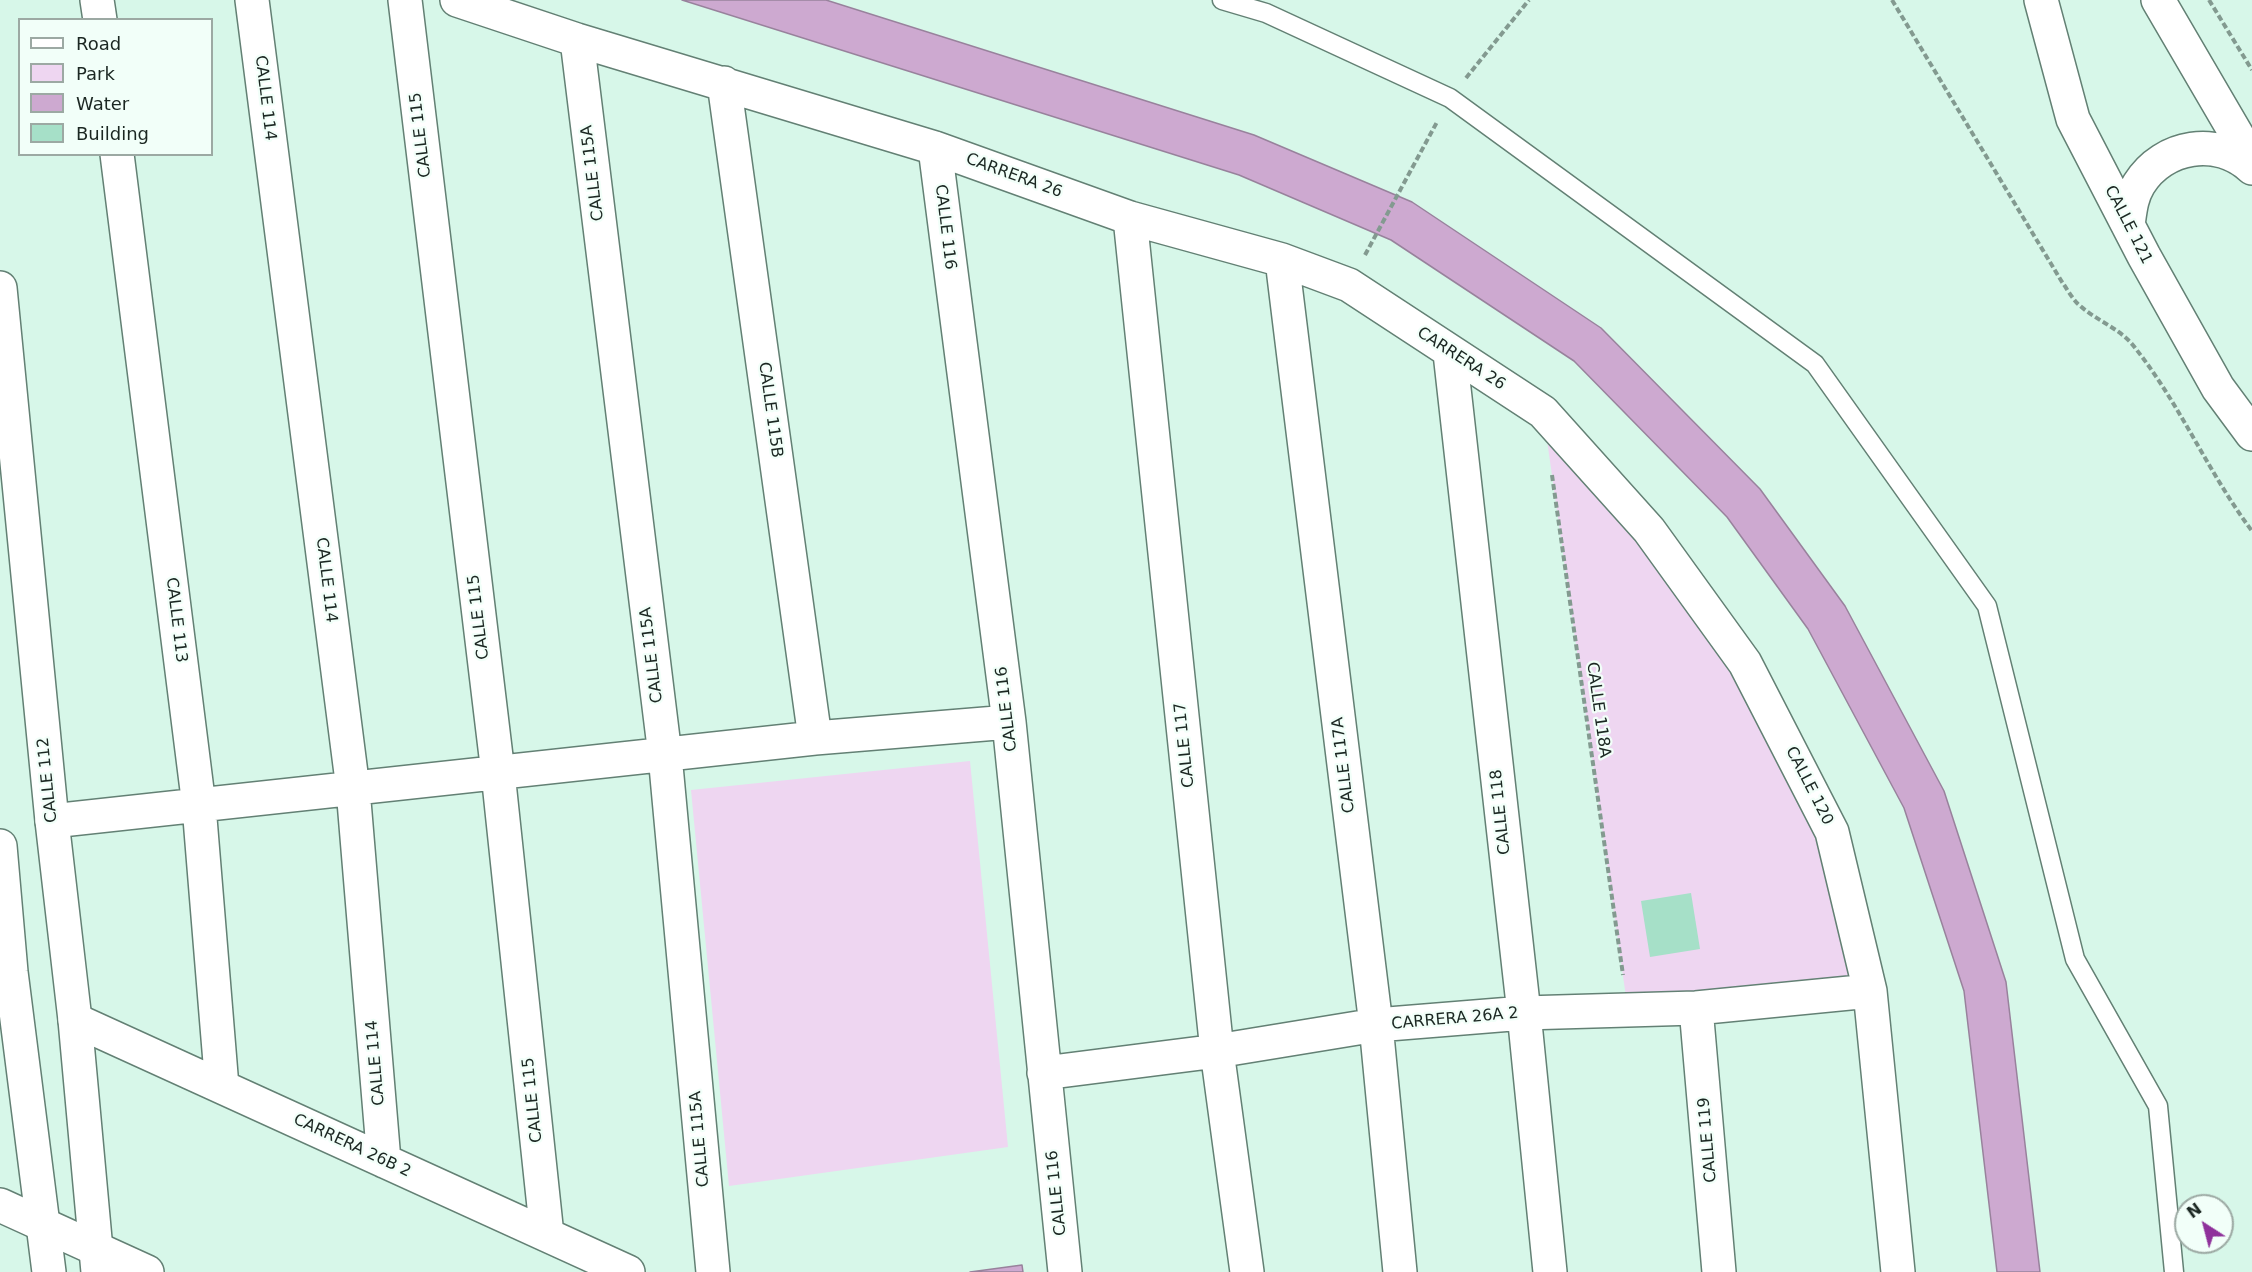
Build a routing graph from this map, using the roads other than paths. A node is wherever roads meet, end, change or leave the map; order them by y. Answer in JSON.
{"nodes":[{"id":1,"x":98,"y":0,"type":"edge"},
{"id":2,"x":252,"y":0,"type":"edge"},
{"id":3,"x":405,"y":0,"type":"edge"},
{"id":4,"x":457,"y":0,"type":"edge"},
{"id":5,"x":1222,"y":0,"type":"edge"},
{"id":6,"x":2041,"y":0,"type":"edge"},
{"id":7,"x":2158,"y":0,"type":"edge"},
{"id":8,"x":100,"y":18,"type":"edge"},
{"id":9,"x":577,"y":40,"type":"junction"},
{"id":10,"x":724,"y":83,"type":"junction"},
{"id":11,"x":935,"y":148,"type":"junction"},
{"id":12,"x":117,"y":156,"type":"edge"},
{"id":13,"x":2252,"y":161,"type":"edge"},
{"id":14,"x":2252,"y":168,"type":"edge"},
{"id":15,"x":1130,"y":218,"type":"junction"},
{"id":16,"x":2128,"y":225,"type":"junction"},
{"id":17,"x":1282,"y":260,"type":"junction"},
{"id":18,"x":0,"y":288,"type":"edge"},
{"id":19,"x":1450,"y":353,"type":"junction"},
{"id":20,"x":1543,"y":412,"type":"joint"},
{"id":21,"x":2252,"y":434,"type":"edge"},
{"id":22,"x":1009,"y":723,"type":"junction"},
{"id":23,"x":815,"y":738,"type":"junction"},
{"id":24,"x":665,"y":755,"type":"junction"},
{"id":25,"x":498,"y":774,"type":"junction"},
{"id":26,"x":353,"y":789,"type":"junction"},
{"id":27,"x":199,"y":806,"type":"junction"},
{"id":28,"x":52,"y":821,"type":"junction"},
{"id":29,"x":0,"y":846,"type":"edge"},
{"id":30,"x":5,"y":969,"type":"edge"},
{"id":31,"x":1870,"y":991,"type":"junction"},
{"id":32,"x":1696,"y":1008,"type":"junction"},
{"id":33,"x":1524,"y":1013,"type":"junction"},
{"id":34,"x":75,"y":1020,"type":"junction"},
{"id":35,"x":1376,"y":1025,"type":"junction"},
{"id":36,"x":1217,"y":1050,"type":"junction"},
{"id":37,"x":1044,"y":1073,"type":"junction"},
{"id":38,"x":222,"y":1087,"type":"junction"},
{"id":39,"x":384,"y":1161,"type":"junction"},
{"id":40,"x":0,"y":1205,"type":"edge"},
{"id":41,"x":42,"y":1224,"type":"junction"},
{"id":42,"x":547,"y":1235,"type":"junction"},
{"id":43,"x":97,"y":1260,"type":"edge"},
{"id":44,"x":49,"y":1272,"type":"edge"},
{"id":45,"x":147,"y":1272,"type":"edge"},
{"id":46,"x":628,"y":1272,"type":"edge"},
{"id":47,"x":712,"y":1272,"type":"edge"},
{"id":48,"x":1065,"y":1272,"type":"edge"},
{"id":49,"x":1247,"y":1272,"type":"edge"},
{"id":50,"x":1400,"y":1272,"type":"edge"},
{"id":51,"x":1550,"y":1272,"type":"edge"},
{"id":52,"x":1719,"y":1272,"type":"edge"},
{"id":53,"x":1898,"y":1272,"type":"edge"},
{"id":54,"x":2174,"y":1272,"type":"edge"}],
"edges":[{"from":1,"to":8,"type":"street"},
{"from":2,"to":26,"type":"street","name":"CALLE 114"},
{"from":3,"to":25,"type":"street","name":"CALLE 115"},
{"from":4,"to":9,"type":"street","name":"CARRERA 26"},
{"from":5,"to":54,"type":"lane"},
{"from":6,"to":16,"type":"street","name":"CALLE 121"},
{"from":7,"to":13,"type":"street"},
{"from":9,"to":10,"type":"street","name":"CARRERA 26"},
{"from":9,"to":24,"type":"street","name":"CALLE 115A"},
{"from":10,"to":11,"type":"street","name":"CARRERA 26"},
{"from":10,"to":23,"type":"street","name":"CALLE 115B"},
{"from":11,"to":15,"type":"street","name":"CARRERA 26"},
{"from":11,"to":22,"type":"street","name":"CALLE 116"},
{"from":12,"to":27,"type":"street","name":"CALLE 113"},
{"from":14,"to":16,"type":"street"},
{"from":15,"to":17,"type":"street","name":"CARRERA 26"},
{"from":15,"to":36,"type":"street","name":"CALLE 117"},
{"from":16,"to":21,"type":"street","name":"CALLE 121"},
{"from":17,"to":19,"type":"street","name":"CARRERA 26"},
{"from":17,"to":35,"type":"street","name":"CALLE 117A"},
{"from":18,"to":28,"type":"street","name":"CALLE 112"},
{"from":19,"to":20,"type":"street","name":"CARRERA 26"},
{"from":19,"to":33,"type":"street","name":"CALLE 118"},
{"from":20,"to":31,"type":"street","name":"CALLE 120"},
{"from":22,"to":23,"type":"street"},
{"from":22,"to":37,"type":"street","name":"CALLE 116"},
{"from":23,"to":24,"type":"street"},
{"from":24,"to":25,"type":"street"},
{"from":24,"to":47,"type":"street","name":"CALLE 115A"},
{"from":25,"to":26,"type":"street"},
{"from":25,"to":42,"type":"street","name":"CALLE 115"},
{"from":26,"to":27,"type":"street"},
{"from":26,"to":39,"type":"street","name":"CALLE 114"},
{"from":27,"to":28,"type":"street"},
{"from":27,"to":38,"type":"street","name":"CALLE 113"},
{"from":28,"to":34,"type":"street","name":"CALLE 112"},
{"from":29,"to":30,"type":"street"},
{"from":30,"to":41,"type":"street"},
{"from":31,"to":32,"type":"street","name":"CARRERA 26A 2"},
{"from":31,"to":53,"type":"street","name":"CALLE 120"},
{"from":32,"to":33,"type":"street","name":"CARRERA 26A 2"},
{"from":32,"to":52,"type":"street","name":"CALLE 119"},
{"from":33,"to":35,"type":"street","name":"CARRERA 26A 2"},
{"from":33,"to":51,"type":"street","name":"CALLE 118"},
{"from":34,"to":38,"type":"street","name":"CARRERA 26B 2"},
{"from":34,"to":43,"type":"street","name":"CALLE 112"},
{"from":35,"to":36,"type":"street","name":"CARRERA 26A 2"},
{"from":35,"to":50,"type":"street","name":"CALLE 117A"},
{"from":36,"to":37,"type":"street","name":"CARRERA 26A 2"},
{"from":36,"to":49,"type":"street","name":"CALLE 117"},
{"from":37,"to":48,"type":"street","name":"CALLE 116"},
{"from":38,"to":39,"type":"street","name":"CARRERA 26B 2"},
{"from":39,"to":42,"type":"street","name":"CARRERA 26B 2"},
{"from":40,"to":41,"type":"street"},
{"from":41,"to":43,"type":"street"},
{"from":41,"to":44,"type":"street"},
{"from":42,"to":46,"type":"street","name":"CARRERA 26B 2"},
{"from":43,"to":45,"type":"street"}]}
